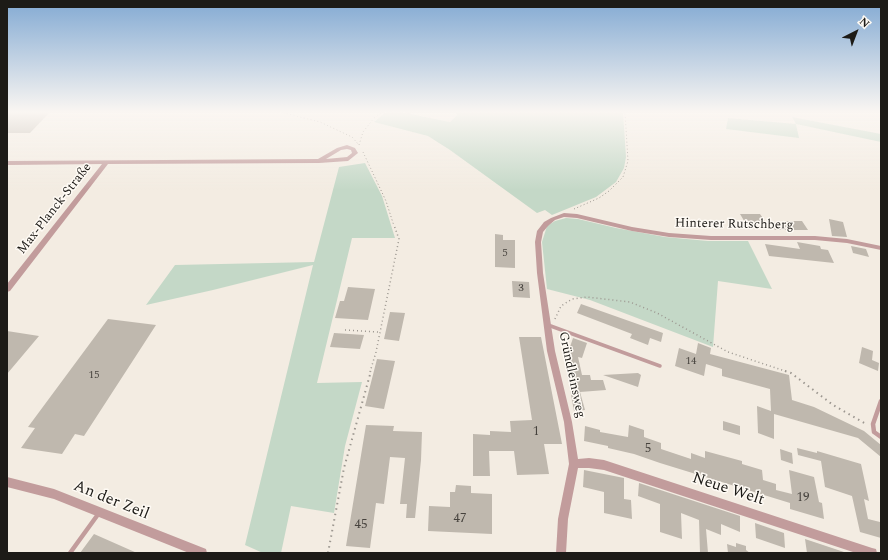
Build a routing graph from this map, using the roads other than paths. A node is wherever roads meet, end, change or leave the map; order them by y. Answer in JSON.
{"nodes":[{"id":1,"x":318,"y":161,"type":"junction"},
{"id":2,"x":108,"y":162,"type":"junction"},
{"id":3,"x":7,"y":163,"type":"edge"},
{"id":4,"x":564,"y":215,"type":"joint"},
{"id":5,"x":881,"y":248,"type":"edge"},
{"id":6,"x":7,"y":289,"type":"edge"},
{"id":7,"x":547,"y":323,"type":"junction"},
{"id":8,"x":660,"y":366,"type":"dead end"},
{"id":9,"x":881,"y":401,"type":"edge"},
{"id":10,"x":881,"y":437,"type":"edge"},
{"id":11,"x":574,"y":464,"type":"junction"},
{"id":12,"x":7,"y":482,"type":"edge"},
{"id":13,"x":100,"y":512,"type":"junction"},
{"id":14,"x":70,"y":553,"type":"edge"},
{"id":15,"x":202,"y":553,"type":"edge"},
{"id":16,"x":561,"y":553,"type":"edge"},
{"id":17,"x":872,"y":553,"type":"edge"}],
"edges":[{"from":1,"to":1,"type":"street"},
{"from":1,"to":2,"type":"street"},
{"from":2,"to":3,"type":"street"},
{"from":2,"to":6,"type":"street","name":"Max-Planck-Straße"},
{"from":4,"to":5,"type":"street","name":"Hinterer Rutschberg"},
{"from":4,"to":7,"type":"street","name":"Gründleinsweg"},
{"from":7,"to":8,"type":"lane"},
{"from":7,"to":11,"type":"street","name":"Gründleinsweg"},
{"from":9,"to":10,"type":"lane"},
{"from":11,"to":16,"type":"street","name":"Gründleinsweg"},
{"from":11,"to":17,"type":"street","name":"Neue Welt"},
{"from":12,"to":13,"type":"street","name":"An der Zeil"},
{"from":13,"to":14,"type":"lane"},
{"from":13,"to":15,"type":"street","name":"An der Zeil"}]}
